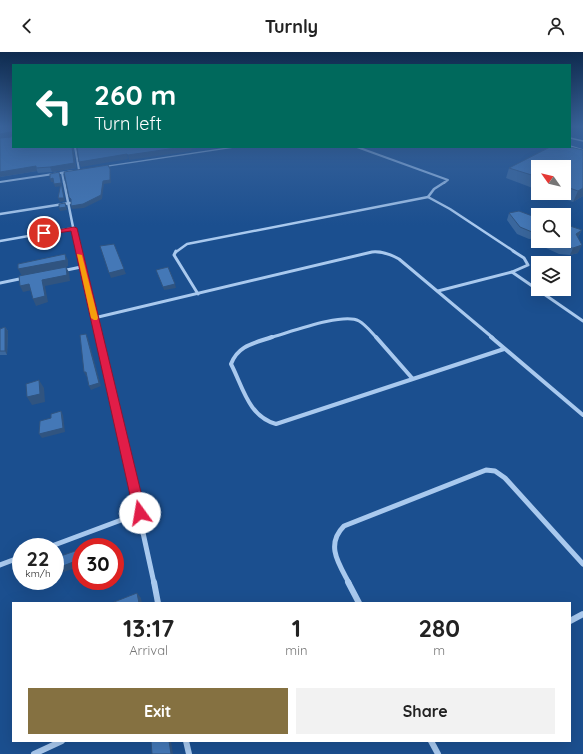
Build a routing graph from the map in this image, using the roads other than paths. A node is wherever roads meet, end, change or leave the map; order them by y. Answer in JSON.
{"nodes":[{"id":1,"x":77,"y":160,"type":"edge"},
{"id":2,"x":151,"y":160,"type":"edge"},
{"id":3,"x":392,"y":160,"type":"edge"},
{"id":4,"x":95,"y":168,"type":"edge"},
{"id":5,"x":87,"y":169,"type":"edge"},
{"id":6,"x":79,"y":170,"type":"junction"},
{"id":7,"x":62,"y":173,"type":"junction"},
{"id":8,"x":0,"y":182,"type":"edge"},
{"id":9,"x":428,"y":197,"type":"junction"},
{"id":10,"x":70,"y":204,"type":"junction"},
{"id":11,"x":0,"y":214,"type":"edge"},
{"id":12,"x":74,"y":228,"type":"junction"},
{"id":13,"x":0,"y":241,"type":"edge"},
{"id":14,"x":81,"y":267,"type":"junction"},
{"id":15,"x":59,"y":271,"type":"edge"},
{"id":16,"x":512,"y":272,"type":"junction"},
{"id":17,"x":30,"y":277,"type":"edge"},
{"id":18,"x":0,"y":283,"type":"edge"},
{"id":19,"x":438,"y":290,"type":"junction"},
{"id":20,"x":198,"y":294,"type":"junction"},
{"id":21,"x":94,"y":318,"type":"junction"},
{"id":22,"x":583,"y":321,"type":"edge"},
{"id":23,"x":504,"y":348,"type":"junction"},
{"id":24,"x":412,"y":378,"type":"junction"},
{"id":25,"x":583,"y":415,"type":"edge"},
{"id":26,"x":140,"y":513,"type":"junction"},
{"id":27,"x":64,"y":541,"type":"edge"},
{"id":28,"x":12,"y":560,"type":"edge"},
{"id":29,"x":583,"y":564,"type":"edge"},
{"id":30,"x":0,"y":565,"type":"edge"},
{"id":31,"x":158,"y":602,"type":"edge"},
{"id":32,"x":358,"y":602,"type":"edge"},
{"id":33,"x":583,"y":614,"type":"edge"},
{"id":34,"x":571,"y":620,"type":"edge"},
{"id":35,"x":60,"y":742,"type":"edge"},
{"id":36,"x":186,"y":742,"type":"edge"},
{"id":37,"x":432,"y":742,"type":"edge"},
{"id":38,"x":34,"y":754,"type":"edge"},
{"id":39,"x":189,"y":754,"type":"edge"},
{"id":40,"x":438,"y":754,"type":"edge"}],
"edges":[{"from":1,"to":6,"type":"street"},
{"from":2,"to":4,"type":"street"},
{"from":3,"to":9,"type":"street"},
{"from":5,"to":6,"type":"street"},
{"from":6,"to":7,"type":"street"},
{"from":7,"to":8,"type":"street"},
{"from":7,"to":10,"type":"street"},
{"from":9,"to":16,"type":"street"},
{"from":9,"to":20,"type":"street"},
{"from":10,"to":11,"type":"street"},
{"from":10,"to":12,"type":"street"},
{"from":12,"to":13,"type":"street"},
{"from":12,"to":14,"type":"street"},
{"from":14,"to":15,"type":"street"},
{"from":14,"to":21,"type":"street"},
{"from":16,"to":19,"type":"street"},
{"from":16,"to":22,"type":"street"},
{"from":17,"to":18,"type":"street"},
{"from":19,"to":20,"type":"street"},
{"from":19,"to":23,"type":"street"},
{"from":20,"to":21,"type":"street"},
{"from":21,"to":26,"type":"street"},
{"from":23,"to":24,"type":"street"},
{"from":23,"to":25,"type":"street"},
{"from":24,"to":24,"type":"street"},
{"from":26,"to":27,"type":"street"},
{"from":26,"to":31,"type":"street"},
{"from":28,"to":30,"type":"street"},
{"from":29,"to":32,"type":"street"},
{"from":33,"to":34,"type":"street"},
{"from":35,"to":38,"type":"street"},
{"from":36,"to":39,"type":"street"},
{"from":37,"to":40,"type":"street"}]}
